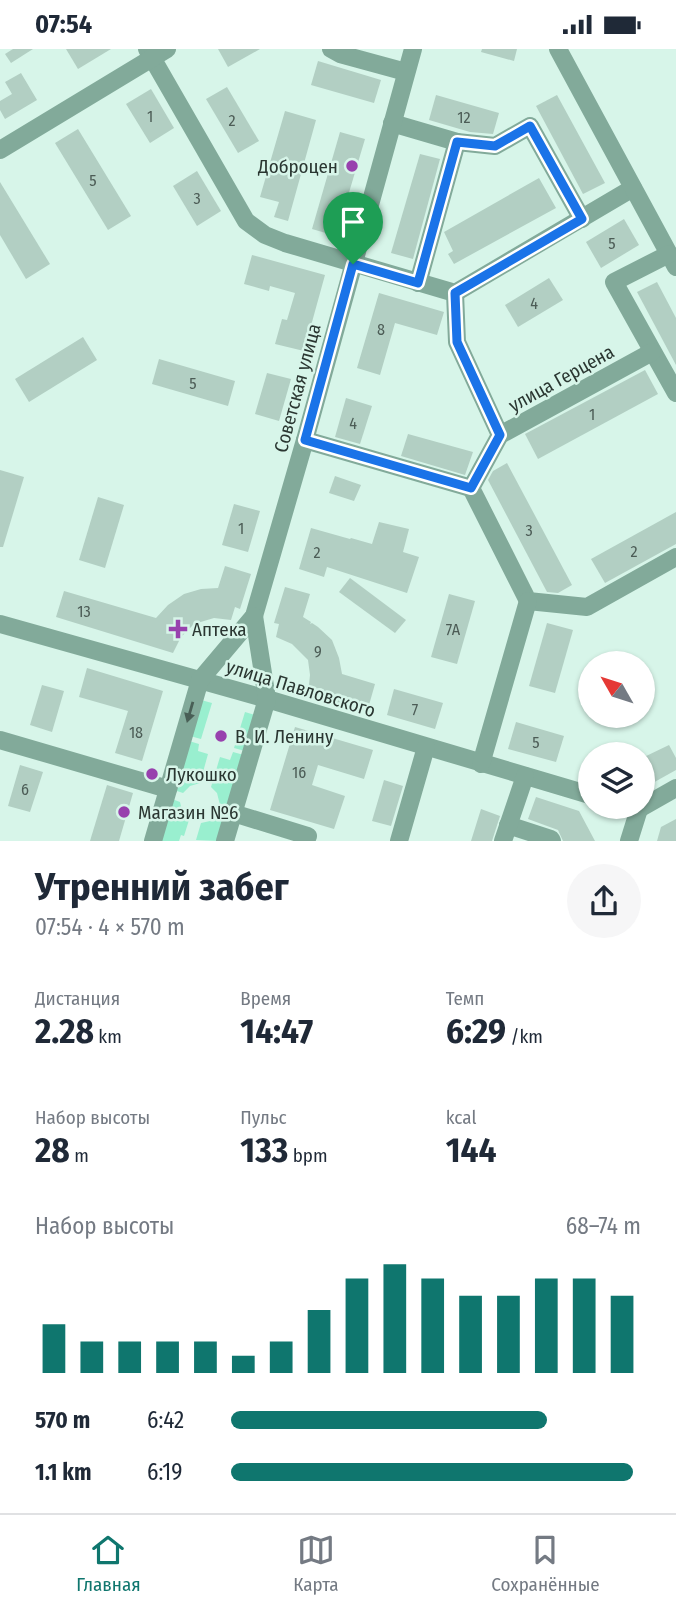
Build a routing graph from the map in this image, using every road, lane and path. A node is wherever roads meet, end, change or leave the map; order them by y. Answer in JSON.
{"nodes":[{"id":1,"x":331,"y":49,"type":"edge"},
{"id":2,"x":413,"y":49,"type":"edge"},
{"id":3,"x":558,"y":49,"type":"edge"},
{"id":4,"x":155,"y":52,"type":"edge"},
{"id":5,"x":406,"y":72,"type":"junction"},
{"id":6,"x":392,"y":123,"type":"junction"},
{"id":7,"x":457,"y":142,"type":"junction"},
{"id":8,"x":0,"y":150,"type":"edge"},
{"id":9,"x":633,"y":188,"type":"junction"},
{"id":10,"x":582,"y":219,"type":"junction"},
{"id":11,"x":672,"y":261,"type":"edge"},
{"id":12,"x":353,"y":264,"type":"junction"},
{"id":13,"x":418,"y":283,"type":"junction"},
{"id":14,"x":455,"y":293,"type":"junction"},
{"id":15,"x":652,"y":352,"type":"junction"},
{"id":16,"x":676,"y":393,"type":"edge"},
{"id":17,"x":500,"y":435,"type":"junction"},
{"id":18,"x":305,"y":440,"type":"junction"},
{"id":19,"x":471,"y":488,"type":"junction"},
{"id":20,"x":676,"y":557,"type":"edge"},
{"id":21,"x":528,"y":601,"type":"junction"},
{"id":22,"x":254,"y":617,"type":"junction"},
{"id":23,"x":0,"y":624,"type":"edge"},
{"id":24,"x":200,"y":680,"type":"junction"},
{"id":25,"x":267,"y":699,"type":"junction"},
{"id":26,"x":0,"y":740,"type":"edge"},
{"id":27,"x":426,"y":747,"type":"junction"},
{"id":28,"x":481,"y":764,"type":"junction"},
{"id":29,"x":525,"y":776,"type":"junction"},
{"id":30,"x":676,"y":788,"type":"edge"},
{"id":31,"x":168,"y":789,"type":"junction"},
{"id":32,"x":578,"y":791,"type":"edge"},
{"id":33,"x":655,"y":798,"type":"edge"},
{"id":34,"x":233,"y":813,"type":"junction"},
{"id":35,"x":633,"y":819,"type":"edge"},
{"id":36,"x":506,"y":833,"type":"edge"},
{"id":37,"x":152,"y":841,"type":"edge"},
{"id":38,"x":225,"y":841,"type":"edge"},
{"id":39,"x":306,"y":841,"type":"edge"},
{"id":40,"x":398,"y":841,"type":"edge"},
{"id":41,"x":552,"y":841,"type":"edge"},
{"id":42,"x":629,"y":841,"type":"edge"}],
"edges":[{"from":1,"to":5,"type":"street"},
{"from":2,"to":5,"type":"street","name":"Советская улица"},
{"from":3,"to":9,"type":"street"},
{"from":4,"to":8,"type":"street"},
{"from":4,"to":12,"type":"street"},
{"from":5,"to":6,"type":"street","name":"Советская улица"},
{"from":6,"to":7,"type":"street"},
{"from":6,"to":12,"type":"street","name":"Советская улица"},
{"from":7,"to":10,"type":"street"},
{"from":7,"to":13,"type":"street"},
{"from":9,"to":10,"type":"street"},
{"from":9,"to":11,"type":"street"},
{"from":10,"to":14,"type":"street"},
{"from":11,"to":15,"type":"street"},
{"from":12,"to":13,"type":"street"},
{"from":12,"to":18,"type":"street","name":"Советская улица"},
{"from":13,"to":14,"type":"street"},
{"from":14,"to":17,"type":"street"},
{"from":15,"to":16,"type":"street"},
{"from":15,"to":17,"type":"street","name":"улица Герцена"},
{"from":17,"to":19,"type":"street","name":"улица Герцена"},
{"from":18,"to":19,"type":"street"},
{"from":18,"to":22,"type":"street","name":"Советская улица"},
{"from":19,"to":21,"type":"street"},
{"from":20,"to":21,"type":"street"},
{"from":21,"to":28,"type":"street"},
{"from":22,"to":24,"type":"street"},
{"from":22,"to":25,"type":"street"},
{"from":23,"to":24,"type":"street","name":"улица Павловского"},
{"from":24,"to":25,"type":"street","name":"улица Павловского"},
{"from":24,"to":31,"type":"street","one_way":true},
{"from":25,"to":27,"type":"street","name":"улица Павловского"},
{"from":25,"to":34,"type":"street"},
{"from":26,"to":31,"type":"street"},
{"from":27,"to":28,"type":"street","name":"улица Павловского"},
{"from":27,"to":40,"type":"street"},
{"from":28,"to":29,"type":"street","name":"улица Павловского"},
{"from":29,"to":32,"type":"street","name":"улица Павловского"},
{"from":29,"to":36,"type":"street"},
{"from":30,"to":33,"type":"street"},
{"from":31,"to":37,"type":"street"},
{"from":34,"to":38,"type":"street"},
{"from":34,"to":39,"type":"street"},
{"from":35,"to":42,"type":"street"},
{"from":36,"to":41,"type":"street"}]}
